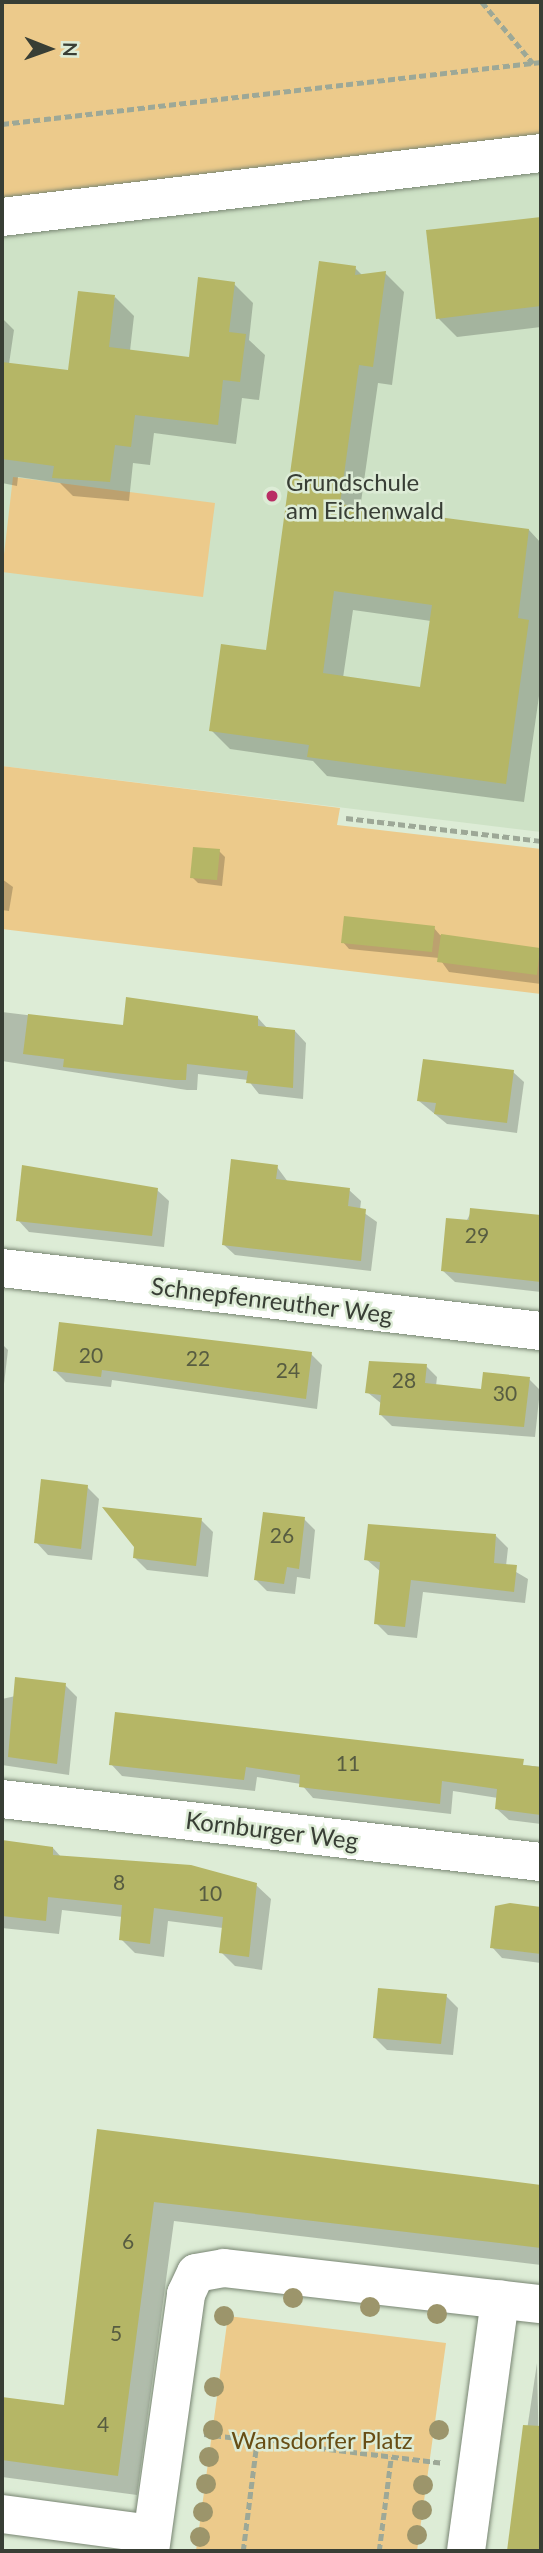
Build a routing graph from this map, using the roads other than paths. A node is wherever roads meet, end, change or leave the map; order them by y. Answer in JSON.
{"nodes":[{"id":1,"x":541,"y":153,"type":"edge"},
{"id":2,"x":2,"y":217,"type":"edge"},
{"id":3,"x":2,"y":1268,"type":"edge"},
{"id":4,"x":541,"y":1331,"type":"edge"},
{"id":5,"x":2,"y":1799,"type":"edge"},
{"id":6,"x":541,"y":1862,"type":"edge"},
{"id":7,"x":500,"y":2299,"type":"junction"},
{"id":8,"x":541,"y":2304,"type":"edge"},
{"id":9,"x":2,"y":2514,"type":"edge"},
{"id":10,"x":151,"y":2543,"type":"edge"},
{"id":11,"x":466,"y":2551,"type":"edge"}],
"edges":[{"from":1,"to":2,"type":"street"},
{"from":3,"to":4,"type":"street","name":"Schnepfenreuther Weg"},
{"from":5,"to":6,"type":"street","name":"Kornburger Weg"},
{"from":7,"to":8,"type":"street"},
{"from":7,"to":10,"type":"street"},
{"from":7,"to":11,"type":"street"},
{"from":9,"to":10,"type":"street"}]}
